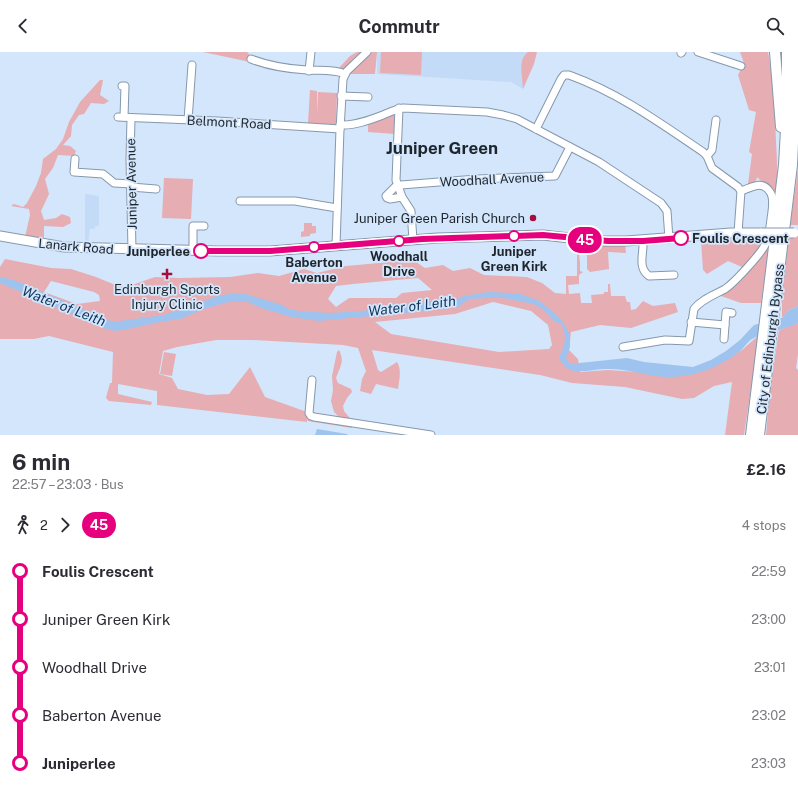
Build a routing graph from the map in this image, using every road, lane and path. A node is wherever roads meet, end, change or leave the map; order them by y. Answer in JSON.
{"nodes":[{"id":1,"x":312,"y":52,"type":"edge"},
{"id":2,"x":367,"y":52,"type":"edge"},
{"id":3,"x":698,"y":52,"type":"edge"},
{"id":4,"x":775,"y":52,"type":"edge"},
{"id":5,"x":787,"y":52,"type":"edge"},
{"id":6,"x":794,"y":52,"type":"edge"},
{"id":7,"x":251,"y":59,"type":"dead end"},
{"id":8,"x":737,"y":63,"type":"dead end"},
{"id":9,"x":192,"y":65,"type":"dead end"},
{"id":10,"x":308,"y":71,"type":"junction"},
{"id":11,"x":345,"y":74,"type":"junction"},
{"id":12,"x":122,"y":86,"type":"dead end"},
{"id":13,"x":342,"y":96,"type":"junction"},
{"id":14,"x":368,"y":97,"type":"dead end"},
{"id":15,"x":399,"y":108,"type":"junction"},
{"id":16,"x":124,"y":117,"type":"junction"},
{"id":17,"x":188,"y":120,"type":"junction"},
{"id":18,"x":716,"y":120,"type":"dead end"},
{"id":19,"x":340,"y":127,"type":"junction"},
{"id":20,"x":536,"y":129,"type":"junction"},
{"id":21,"x":798,"y":137,"type":"edge"},
{"id":22,"x":570,"y":147,"type":"junction"},
{"id":23,"x":707,"y":156,"type":"junction"},
{"id":24,"x":75,"y":159,"type":"dead end"},
{"id":25,"x":788,"y":165,"type":"junction"},
{"id":26,"x":131,"y":186,"type":"junction"},
{"id":27,"x":397,"y":186,"type":"junction"},
{"id":28,"x":156,"y":189,"type":"dead end"},
{"id":29,"x":740,"y":191,"type":"junction"},
{"id":30,"x":402,"y":197,"type":"junction"},
{"id":31,"x":240,"y":200,"type":"dead end"},
{"id":32,"x":337,"y":208,"type":"junction"},
{"id":33,"x":204,"y":226,"type":"dead end"},
{"id":34,"x":738,"y":233,"type":"junction"},
{"id":35,"x":796,"y":233,"type":"edge"},
{"id":36,"x":0,"y":236,"type":"edge"},
{"id":37,"x":669,"y":239,"type":"junction"},
{"id":38,"x":413,"y":240,"type":"junction"},
{"id":39,"x":643,"y":241,"type":"junction"},
{"id":40,"x":336,"y":246,"type":"junction"},
{"id":41,"x":132,"y":250,"type":"junction"},
{"id":42,"x":192,"y":250,"type":"junction"},
{"id":43,"x":674,"y":275,"type":"dead end"},
{"id":44,"x":732,"y":313,"type":"dead end"},
{"id":45,"x":692,"y":322,"type":"junction"},
{"id":46,"x":725,"y":325,"type":"junction"},
{"id":47,"x":724,"y":339,"type":"dead end"},
{"id":48,"x":623,"y":347,"type":"dead end"},
{"id":49,"x":762,"y":377,"type":"junction"},
{"id":50,"x":312,"y":380,"type":"dead end"},
{"id":51,"x":430,"y":435,"type":"edge"},
{"id":52,"x":751,"y":435,"type":"edge"},
{"id":53,"x":758,"y":435,"type":"edge"}],
"edges":[{"from":1,"to":10,"type":"street"},
{"from":2,"to":11,"type":"street"},
{"from":3,"to":8,"type":"street"},
{"from":4,"to":25,"type":"highway"},
{"from":5,"to":25,"type":"highway","name":"City of Edinburgh Bypass"},
{"from":6,"to":25,"type":"highway","name":"City of Edinburgh Bypass"},
{"from":7,"to":10,"type":"street"},
{"from":9,"to":17,"type":"street"},
{"from":10,"to":11,"type":"street"},
{"from":11,"to":13,"type":"street"},
{"from":12,"to":16,"type":"street","name":"Juniper Avenue"},
{"from":13,"to":14,"type":"street"},
{"from":13,"to":19,"type":"street"},
{"from":15,"to":19,"type":"street","name":"Belmont Road"},
{"from":15,"to":20,"type":"street"},
{"from":15,"to":27,"type":"street"},
{"from":16,"to":17,"type":"street","name":"Belmont Road"},
{"from":16,"to":26,"type":"street","name":"Juniper Avenue"},
{"from":17,"to":19,"type":"street","name":"Belmont Road"},
{"from":18,"to":23,"type":"street"},
{"from":19,"to":32,"type":"street"},
{"from":20,"to":22,"type":"street"},
{"from":20,"to":23,"type":"street"},
{"from":21,"to":25,"type":"highway"},
{"from":22,"to":27,"type":"street","name":"Woodhall Avenue"},
{"from":22,"to":37,"type":"street"},
{"from":23,"to":29,"type":"street"},
{"from":24,"to":26,"type":"street"},
{"from":25,"to":49,"type":"highway","name":"City of Edinburgh Bypass"},
{"from":26,"to":28,"type":"street"},
{"from":26,"to":41,"type":"street","name":"Juniper Avenue"},
{"from":27,"to":30,"type":"street"},
{"from":27,"to":30,"type":"street"},
{"from":29,"to":34,"type":"street"},
{"from":29,"to":45,"type":"street"},
{"from":30,"to":38,"type":"street"},
{"from":31,"to":32,"type":"street"},
{"from":32,"to":40,"type":"street"},
{"from":33,"to":42,"type":"street"},
{"from":34,"to":35,"type":"main road","name":"Lanark Road","bridge":true},
{"from":34,"to":37,"type":"main road","name":"Lanark Road"},
{"from":36,"to":41,"type":"main road","name":"Lanark Road"},
{"from":37,"to":39,"type":"main road","name":"Lanark Road"},
{"from":38,"to":39,"type":"main road","name":"Lanark Road"},
{"from":38,"to":40,"type":"main road","name":"Lanark Road"},
{"from":39,"to":43,"type":"street"},
{"from":40,"to":42,"type":"main road","name":"Lanark Road"},
{"from":41,"to":42,"type":"main road","name":"Lanark Road"},
{"from":44,"to":46,"type":"street"},
{"from":45,"to":46,"type":"street"},
{"from":45,"to":48,"type":"street"},
{"from":46,"to":47,"type":"street"},
{"from":49,"to":52,"type":"highway","name":"City of Edinburgh Bypass"},
{"from":49,"to":53,"type":"highway","name":"City of Edinburgh Bypass"},
{"from":50,"to":51,"type":"street"}]}
